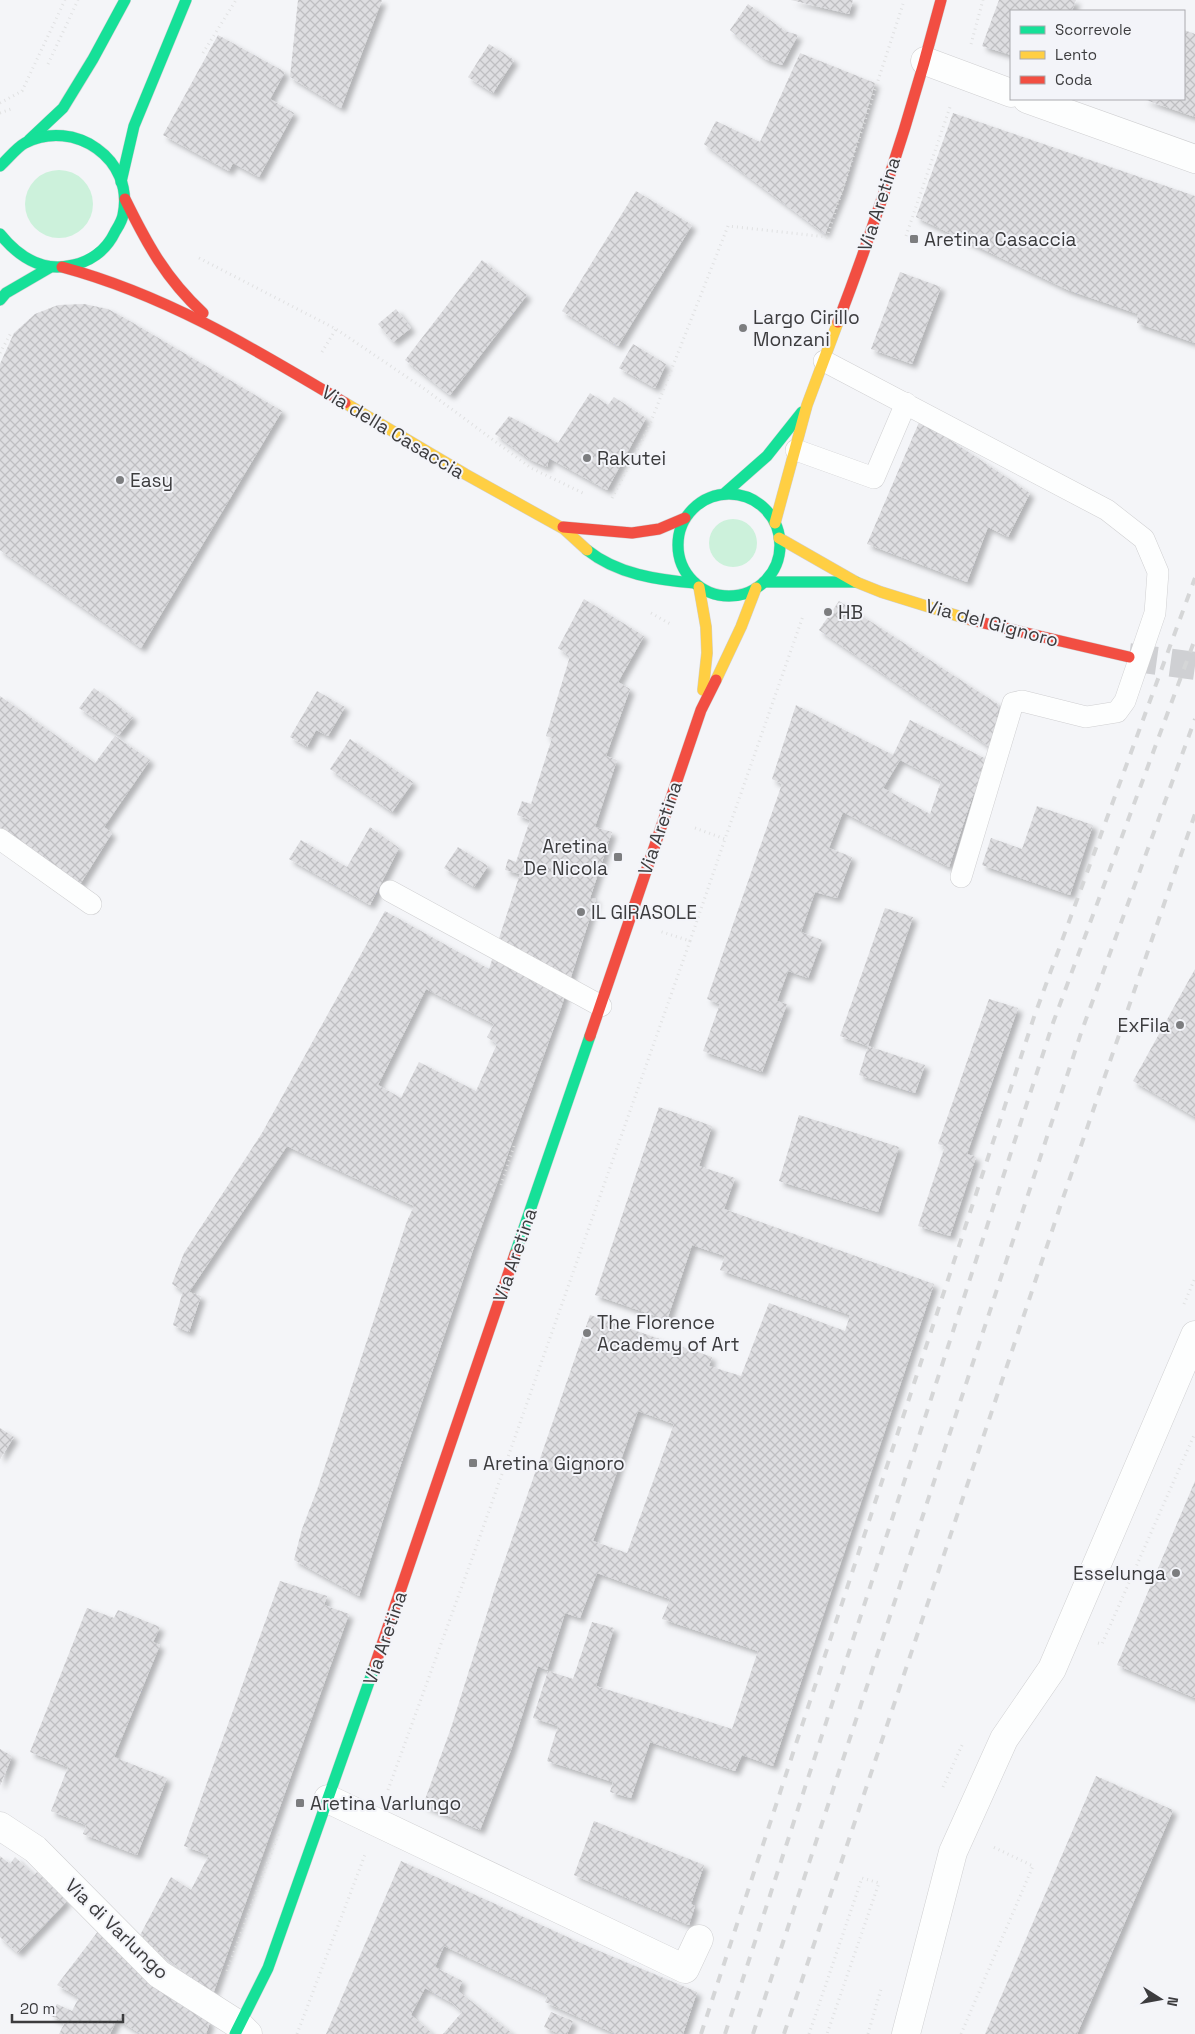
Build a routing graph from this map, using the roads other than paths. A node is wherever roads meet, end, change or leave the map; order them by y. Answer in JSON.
{"nodes":[{"id":1,"x":124,"y":0,"type":"edge"},
{"id":2,"x":186,"y":0,"type":"edge"},
{"id":3,"x":941,"y":0,"type":"edge"},
{"id":4,"x":925,"y":61,"type":"junction"},
{"id":5,"x":1010,"y":93,"type":"edge"},
{"id":6,"x":1030,"y":100,"type":"edge"},
{"id":7,"x":27,"y":141,"type":"junction"},
{"id":8,"x":1195,"y":159,"type":"edge"},
{"id":9,"x":0,"y":166,"type":"edge"},
{"id":10,"x":121,"y":182,"type":"junction"},
{"id":11,"x":125,"y":199,"type":"junction"},
{"id":12,"x":0,"y":234,"type":"edge"},
{"id":13,"x":62,"y":267,"type":"junction"},
{"id":14,"x":49,"y":268,"type":"junction"},
{"id":15,"x":0,"y":300,"type":"edge"},
{"id":16,"x":225,"y":332,"type":"junction"},
{"id":17,"x":824,"y":361,"type":"junction"},
{"id":18,"x":906,"y":403,"type":"junction"},
{"id":19,"x":807,"y":405,"type":"junction"},
{"id":20,"x":796,"y":450,"type":"junction"},
{"id":21,"x":725,"y":493,"type":"junction"},
{"id":22,"x":685,"y":518,"type":"junction"},
{"id":23,"x":775,"y":523,"type":"junction"},
{"id":24,"x":563,"y":527,"type":"junction"},
{"id":25,"x":780,"y":538,"type":"junction"},
{"id":26,"x":856,"y":582,"type":"junction"},
{"id":27,"x":697,"y":585,"type":"junction"},
{"id":28,"x":761,"y":585,"type":"junction"},
{"id":29,"x":1129,"y":656,"type":"tunnel mouth"},
{"id":30,"x":701,"y":710,"type":"junction"},
{"id":31,"x":0,"y":839,"type":"edge"},
{"id":32,"x":961,"y":877,"type":"dead end"},
{"id":33,"x":390,"y":891,"type":"dead end"},
{"id":34,"x":91,"y":904,"type":"dead end"},
{"id":35,"x":601,"y":1006,"type":"junction"},
{"id":36,"x":1195,"y":1335,"type":"edge"},
{"id":37,"x":328,"y":1799,"type":"junction"},
{"id":38,"x":0,"y":1826,"type":"edge"},
{"id":39,"x":700,"y":1939,"type":"dead end"},
{"id":40,"x":241,"y":2031,"type":"edge"},
{"id":41,"x":906,"y":2034,"type":"edge"}],
"edges":[{"from":1,"to":7,"type":"main road"},
{"from":2,"to":10,"type":"main road"},
{"from":3,"to":4,"type":"main road","name":"Via Aretina"},
{"from":4,"to":5,"type":"street"},
{"from":4,"to":17,"type":"main road","name":"Via Aretina"},
{"from":6,"to":8,"type":"street"},
{"from":7,"to":9,"type":"main road"},
{"from":7,"to":10,"type":"main road"},
{"from":10,"to":11,"type":"main road"},
{"from":11,"to":13,"type":"main road"},
{"from":11,"to":16,"type":"main road","name":"Via della Casaccia"},
{"from":12,"to":14,"type":"main road"},
{"from":13,"to":14,"type":"main road"},
{"from":13,"to":16,"type":"main road","name":"Via della Casaccia"},
{"from":14,"to":15,"type":"main road"},
{"from":16,"to":24,"type":"main road","name":"Via della Casaccia"},
{"from":17,"to":18,"type":"lane"},
{"from":17,"to":19,"type":"main road","name":"Via Aretina"},
{"from":18,"to":20,"type":"lane"},
{"from":18,"to":32,"type":"lane"},
{"from":19,"to":20,"type":"main road","name":"Via Aretina"},
{"from":19,"to":21,"type":"main road","name":"Via Aretina"},
{"from":20,"to":23,"type":"main road","name":"Via Aretina"},
{"from":21,"to":22,"type":"main road","name":"Via Aretina"},
{"from":21,"to":23,"type":"main road","name":"Via Aretina"},
{"from":22,"to":24,"type":"main road","name":"Via della Casaccia"},
{"from":22,"to":27,"type":"main road","name":"Via Aretina"},
{"from":23,"to":25,"type":"main road","name":"Via Aretina"},
{"from":24,"to":27,"type":"main road","name":"Via della Casaccia"},
{"from":25,"to":26,"type":"main road","name":"Via del Gignoro"},
{"from":25,"to":28,"type":"main road","name":"Via Aretina"},
{"from":26,"to":28,"type":"main road","name":"Via del Gignoro"},
{"from":26,"to":29,"type":"main road","name":"Via del Gignoro"},
{"from":27,"to":28,"type":"main road"},
{"from":27,"to":30,"type":"main road","name":"Via Aretina"},
{"from":28,"to":30,"type":"main road","name":"Via Aretina"},
{"from":30,"to":35,"type":"main road","name":"Via Aretina"},
{"from":31,"to":34,"type":"lane"},
{"from":33,"to":35,"type":"lane"},
{"from":35,"to":37,"type":"main road","name":"Via Aretina"},
{"from":36,"to":41,"type":"street"},
{"from":37,"to":39,"type":"street"},
{"from":37,"to":40,"type":"main road","name":"Via Aretina"},
{"from":38,"to":40,"type":"street","name":"Via di Varlungo"}]}
